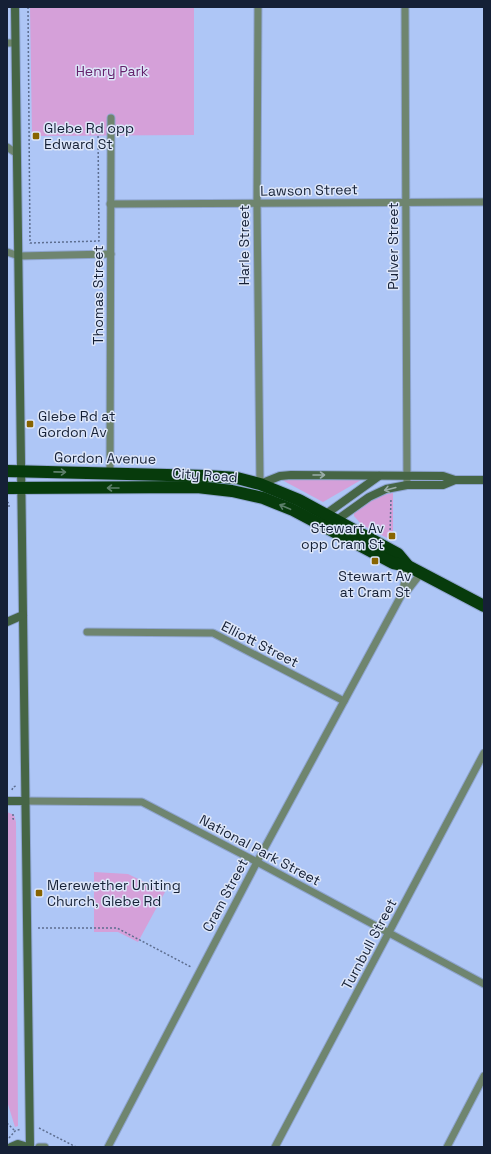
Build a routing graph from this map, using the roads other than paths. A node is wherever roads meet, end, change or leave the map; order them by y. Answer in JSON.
{"nodes":[{"id":1,"x":15,"y":7,"type":"edge"},
{"id":2,"x":258,"y":7,"type":"edge"},
{"id":3,"x":406,"y":7,"type":"edge"},
{"id":4,"x":11,"y":43,"type":"edge"},
{"id":5,"x":111,"y":118,"type":"dead end"},
{"id":6,"x":7,"y":147,"type":"edge"},
{"id":7,"x":16,"y":153,"type":"junction"},
{"id":8,"x":405,"y":201,"type":"junction"},
{"id":9,"x":484,"y":202,"type":"edge"},
{"id":10,"x":257,"y":203,"type":"junction"},
{"id":11,"x":110,"y":204,"type":"junction"},
{"id":12,"x":7,"y":252,"type":"edge"},
{"id":13,"x":111,"y":254,"type":"junction"},
{"id":14,"x":19,"y":256,"type":"junction"},
{"id":15,"x":7,"y":471,"type":"edge"},
{"id":16,"x":21,"y":471,"type":"junction"},
{"id":17,"x":110,"y":473,"type":"junction"},
{"id":18,"x":407,"y":475,"type":"junction"},
{"id":19,"x":379,"y":476,"type":"junction"},
{"id":20,"x":456,"y":480,"type":"junction"},
{"id":21,"x":484,"y":480,"type":"edge"},
{"id":22,"x":260,"y":484,"type":"junction"},
{"id":23,"x":407,"y":485,"type":"junction"},
{"id":24,"x":7,"y":488,"type":"edge"},
{"id":25,"x":21,"y":488,"type":"junction"},
{"id":26,"x":326,"y":514,"type":"junction"},
{"id":27,"x":338,"y":521,"type":"junction"},
{"id":28,"x":326,"y":526,"type":"junction"},
{"id":29,"x":408,"y":566,"type":"junction"},
{"id":30,"x":421,"y":573,"type":"junction"},
{"id":31,"x":402,"y":594,"type":"junction"},
{"id":32,"x":484,"y":606,"type":"edge"},
{"id":33,"x":23,"y":615,"type":"junction"},
{"id":34,"x":7,"y":622,"type":"edge"},
{"id":35,"x":87,"y":632,"type":"dead end"},
{"id":36,"x":344,"y":701,"type":"junction"},
{"id":37,"x":484,"y":753,"type":"edge"},
{"id":38,"x":7,"y":801,"type":"edge"},
{"id":39,"x":25,"y":801,"type":"junction"},
{"id":40,"x":257,"y":862,"type":"junction"},
{"id":41,"x":389,"y":934,"type":"junction"},
{"id":42,"x":484,"y":984,"type":"edge"},
{"id":43,"x":484,"y":1076,"type":"edge"},
{"id":44,"x":11,"y":1147,"type":"edge"},
{"id":45,"x":29,"y":1147,"type":"edge"},
{"id":46,"x":39,"y":1147,"type":"edge"},
{"id":47,"x":45,"y":1147,"type":"edge"},
{"id":48,"x":108,"y":1147,"type":"edge"},
{"id":49,"x":275,"y":1147,"type":"edge"},
{"id":50,"x":447,"y":1147,"type":"edge"}],
"edges":[{"from":1,"to":4,"type":"main road"},
{"from":2,"to":10,"type":"street","name":"Harle Street"},
{"from":3,"to":8,"type":"street","name":"Pulver Street"},
{"from":4,"to":7,"type":"main road"},
{"from":5,"to":11,"type":"street","name":"Thomas Street"},
{"from":6,"to":7,"type":"street"},
{"from":7,"to":14,"type":"main road"},
{"from":8,"to":9,"type":"street","name":"Lawson Street"},
{"from":8,"to":10,"type":"street","name":"Lawson Street"},
{"from":8,"to":18,"type":"street","name":"Pulver Street"},
{"from":10,"to":11,"type":"street","name":"Lawson Street"},
{"from":10,"to":22,"type":"street","name":"Harle Street"},
{"from":11,"to":13,"type":"street","name":"Thomas Street"},
{"from":12,"to":14,"type":"street"},
{"from":13,"to":14,"type":"street"},
{"from":13,"to":17,"type":"street","name":"Thomas Street"},
{"from":14,"to":16,"type":"main road"},
{"from":15,"to":16,"type":"highway"},
{"from":16,"to":17,"type":"highway","name":"Gordon Avenue","one_way":true},
{"from":16,"to":25,"type":"main road"},
{"from":17,"to":22,"type":"highway","name":"Gordon Avenue"},
{"from":18,"to":19,"type":"main road"},
{"from":18,"to":20,"type":"main road"},
{"from":18,"to":23,"type":"street","name":"Pulver Street"},
{"from":22,"to":19,"type":"main road","one_way":true},
{"from":19,"to":26,"type":"main road"},
{"from":20,"to":21,"type":"main road"},
{"from":20,"to":23,"type":"main road"},
{"from":22,"to":26,"type":"highway","name":"Gordon Avenue"},
{"from":23,"to":27,"type":"main road","one_way":true},
{"from":24,"to":25,"type":"highway","name":"City Road"},
{"from":28,"to":25,"type":"highway","name":"City Road","one_way":true},
{"from":25,"to":33,"type":"main road"},
{"from":26,"to":27,"type":"highway","name":"Gordon Avenue"},
{"from":26,"to":28,"type":"main road"},
{"from":27,"to":28,"type":"main road"},
{"from":27,"to":29,"type":"highway","name":"Gordon Avenue"},
{"from":28,"to":29,"type":"highway","name":"City Road"},
{"from":29,"to":30,"type":"highway"},
{"from":29,"to":31,"type":"street","name":"Cram Street"},
{"from":30,"to":31,"type":"street","name":"Cram Street"},
{"from":30,"to":32,"type":"highway"},
{"from":31,"to":36,"type":"street","name":"Cram Street"},
{"from":33,"to":34,"type":"main road"},
{"from":33,"to":39,"type":"main road"},
{"from":35,"to":36,"type":"street","name":"Elliott Street"},
{"from":36,"to":40,"type":"street","name":"Cram Street"},
{"from":37,"to":41,"type":"street","name":"Turnbull Street"},
{"from":38,"to":39,"type":"main road","name":"National Park Street"},
{"from":39,"to":40,"type":"street","name":"National Park Street"},
{"from":39,"to":45,"type":"main road"},
{"from":40,"to":41,"type":"street","name":"National Park Street"},
{"from":40,"to":48,"type":"street","name":"Cram Street"},
{"from":41,"to":42,"type":"street","name":"National Park Street"},
{"from":41,"to":49,"type":"street","name":"Turnbull Street"},
{"from":43,"to":50,"type":"street"},
{"from":44,"to":45,"type":"main road"},
{"from":46,"to":47,"type":"street"}]}
